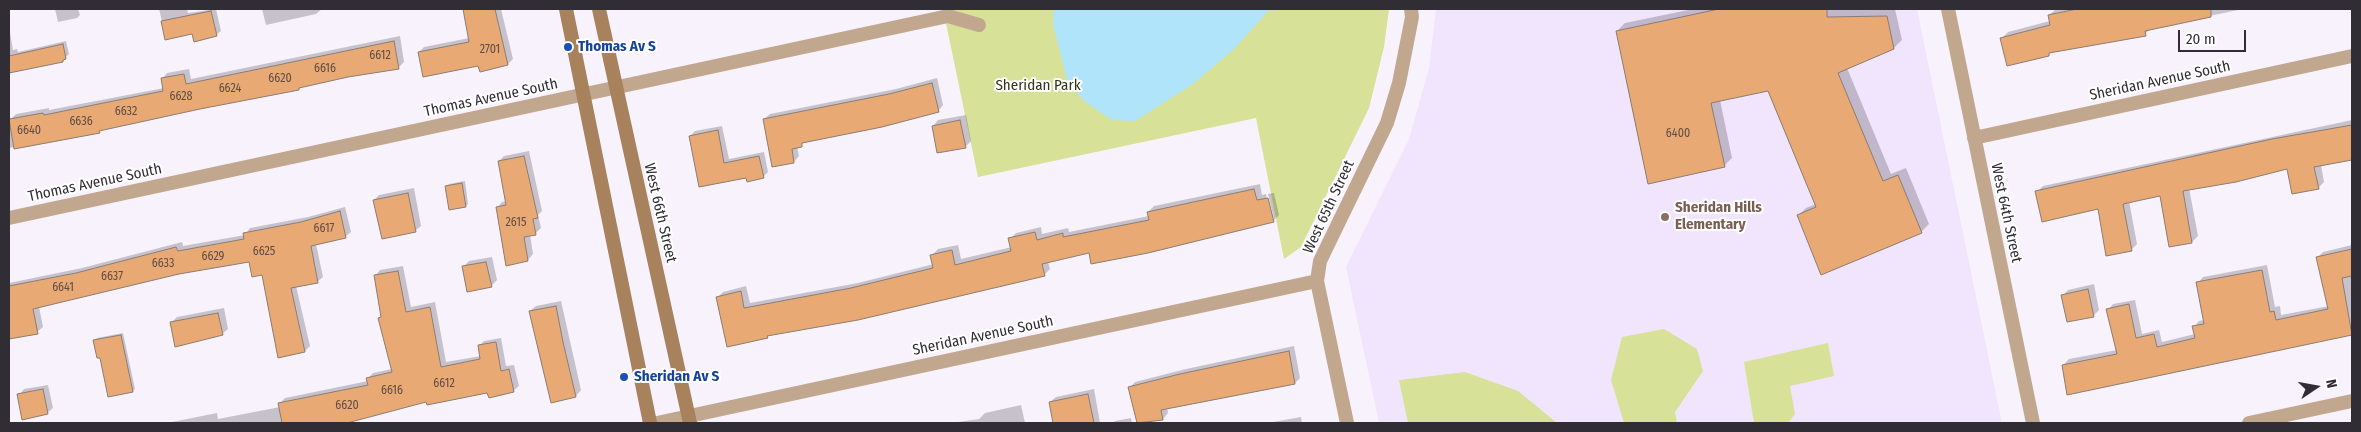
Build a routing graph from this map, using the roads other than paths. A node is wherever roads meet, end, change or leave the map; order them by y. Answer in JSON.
{"nodes":[{"id":1,"x":566,"y":9,"type":"edge"},
{"id":2,"x":599,"y":9,"type":"edge"},
{"id":3,"x":1411,"y":9,"type":"edge"},
{"id":4,"x":1948,"y":9,"type":"edge"},
{"id":5,"x":979,"y":25,"type":"dead end"},
{"id":6,"x":2352,"y":56,"type":"edge"},
{"id":7,"x":616,"y":87,"type":"junction"},
{"id":8,"x":584,"y":94,"type":"junction"},
{"id":9,"x":1974,"y":138,"type":"junction"},
{"id":10,"x":9,"y":218,"type":"edge"},
{"id":11,"x":1317,"y":281,"type":"junction"},
{"id":12,"x":2352,"y":401,"type":"edge"},
{"id":13,"x":690,"y":420,"type":"edge"},
{"id":14,"x":650,"y":423,"type":"edge"},
{"id":15,"x":657,"y":423,"type":"edge"},
{"id":16,"x":1347,"y":423,"type":"edge"},
{"id":17,"x":2033,"y":423,"type":"edge"},
{"id":18,"x":2249,"y":423,"type":"edge"}],
"edges":[{"from":1,"to":8,"type":"main road"},
{"from":2,"to":7,"type":"main road","name":"West 66th Street"},
{"from":3,"to":11,"type":"street","name":"West 65th Street"},
{"from":4,"to":9,"type":"street","name":"West 64th Street"},
{"from":5,"to":7,"type":"street","name":"Thomas Avenue South"},
{"from":6,"to":9,"type":"street","name":"Sheridan Avenue South"},
{"from":7,"to":8,"type":"street","name":"Thomas Avenue South"},
{"from":7,"to":13,"type":"main road","name":"West 66th Street"},
{"from":8,"to":10,"type":"street","name":"Thomas Avenue South"},
{"from":8,"to":14,"type":"main road"},
{"from":9,"to":17,"type":"street","name":"West 64th Street"},
{"from":11,"to":13,"type":"street","name":"Sheridan Avenue South"},
{"from":11,"to":16,"type":"street","name":"West 65th Street"},
{"from":12,"to":18,"type":"street"},
{"from":13,"to":15,"type":"street","name":"Sheridan Avenue South"}]}
